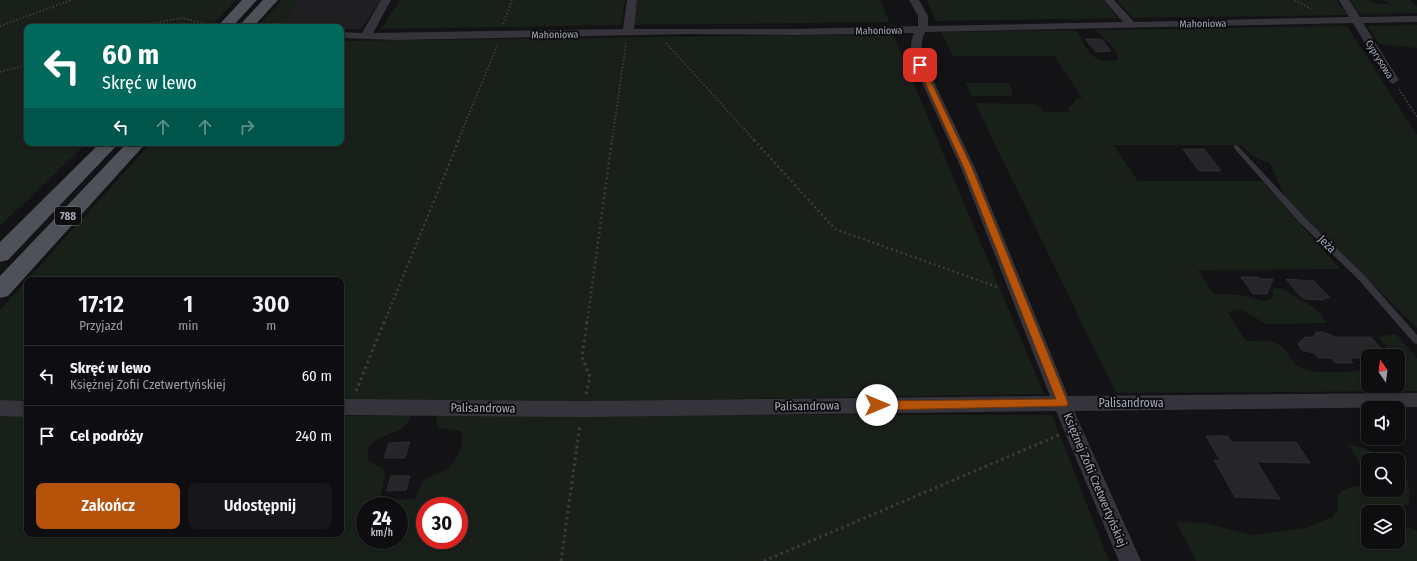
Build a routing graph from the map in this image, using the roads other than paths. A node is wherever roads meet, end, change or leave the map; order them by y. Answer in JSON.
{"nodes":[{"id":1,"x":250,"y":0,"type":"edge"},
{"id":2,"x":271,"y":0,"type":"edge"},
{"id":3,"x":386,"y":0,"type":"edge"},
{"id":4,"x":632,"y":0,"type":"edge"},
{"id":5,"x":914,"y":0,"type":"edge"},
{"id":6,"x":1110,"y":0,"type":"edge"},
{"id":7,"x":1344,"y":0,"type":"edge"},
{"id":8,"x":1417,"y":19,"type":"edge"},
{"id":9,"x":1356,"y":20,"type":"junction"},
{"id":10,"x":227,"y":24,"type":"edge"},
{"id":11,"x":248,"y":24,"type":"edge"},
{"id":12,"x":1130,"y":24,"type":"junction"},
{"id":13,"x":921,"y":29,"type":"junction"},
{"id":14,"x":628,"y":33,"type":"junction"},
{"id":15,"x":344,"y":35,"type":"edge"},
{"id":16,"x":366,"y":35,"type":"junction"},
{"id":17,"x":1394,"y":80,"type":"road end"},
{"id":18,"x":107,"y":146,"type":"edge"},
{"id":19,"x":134,"y":146,"type":"edge"},
{"id":20,"x":1236,"y":147,"type":"dead end"},
{"id":21,"x":0,"y":255,"type":"edge"},
{"id":22,"x":0,"y":290,"type":"edge"},
{"id":23,"x":1417,"y":341,"type":"edge"},
{"id":24,"x":1417,"y":400,"type":"edge"},
{"id":25,"x":1063,"y":403,"type":"junction"},
{"id":26,"x":345,"y":407,"type":"edge"},
{"id":27,"x":0,"y":408,"type":"edge"},
{"id":28,"x":24,"y":409,"type":"edge"},
{"id":29,"x":1130,"y":561,"type":"edge"}],
"edges":[{"from":1,"to":10,"type":"main road"},
{"from":2,"to":11,"type":"main road"},
{"from":3,"to":16,"type":"street"},
{"from":4,"to":14,"type":"street"},
{"from":5,"to":13,"type":"street","name":"Księżnej Zofii Czetwertyńskiej"},
{"from":6,"to":12,"type":"street"},
{"from":7,"to":9,"type":"street","name":"Cyprysowa"},
{"from":8,"to":9,"type":"street","name":"Mahoniowa"},
{"from":9,"to":12,"type":"street","name":"Mahoniowa"},
{"from":9,"to":17,"type":"street","name":"Cyprysowa"},
{"from":12,"to":13,"type":"street","name":"Mahoniowa"},
{"from":13,"to":14,"type":"street","name":"Mahoniowa"},
{"from":13,"to":25,"type":"street","name":"Księżnej Zofii Czetwertyńskiej"},
{"from":14,"to":16,"type":"street","name":"Mahoniowa"},
{"from":15,"to":16,"type":"street","name":"Mahoniowa"},
{"from":18,"to":21,"type":"main road","number":"788"},
{"from":19,"to":22,"type":"main road","number":"788"},
{"from":20,"to":23,"type":"lane","name":"Jeża"},
{"from":24,"to":25,"type":"street","name":"Palisandrowa"},
{"from":25,"to":26,"type":"street","name":"Palisandrowa"},
{"from":25,"to":29,"type":"street","name":"Księżnej Zofii Czetwertyńskiej"},
{"from":27,"to":28,"type":"street"}]}
